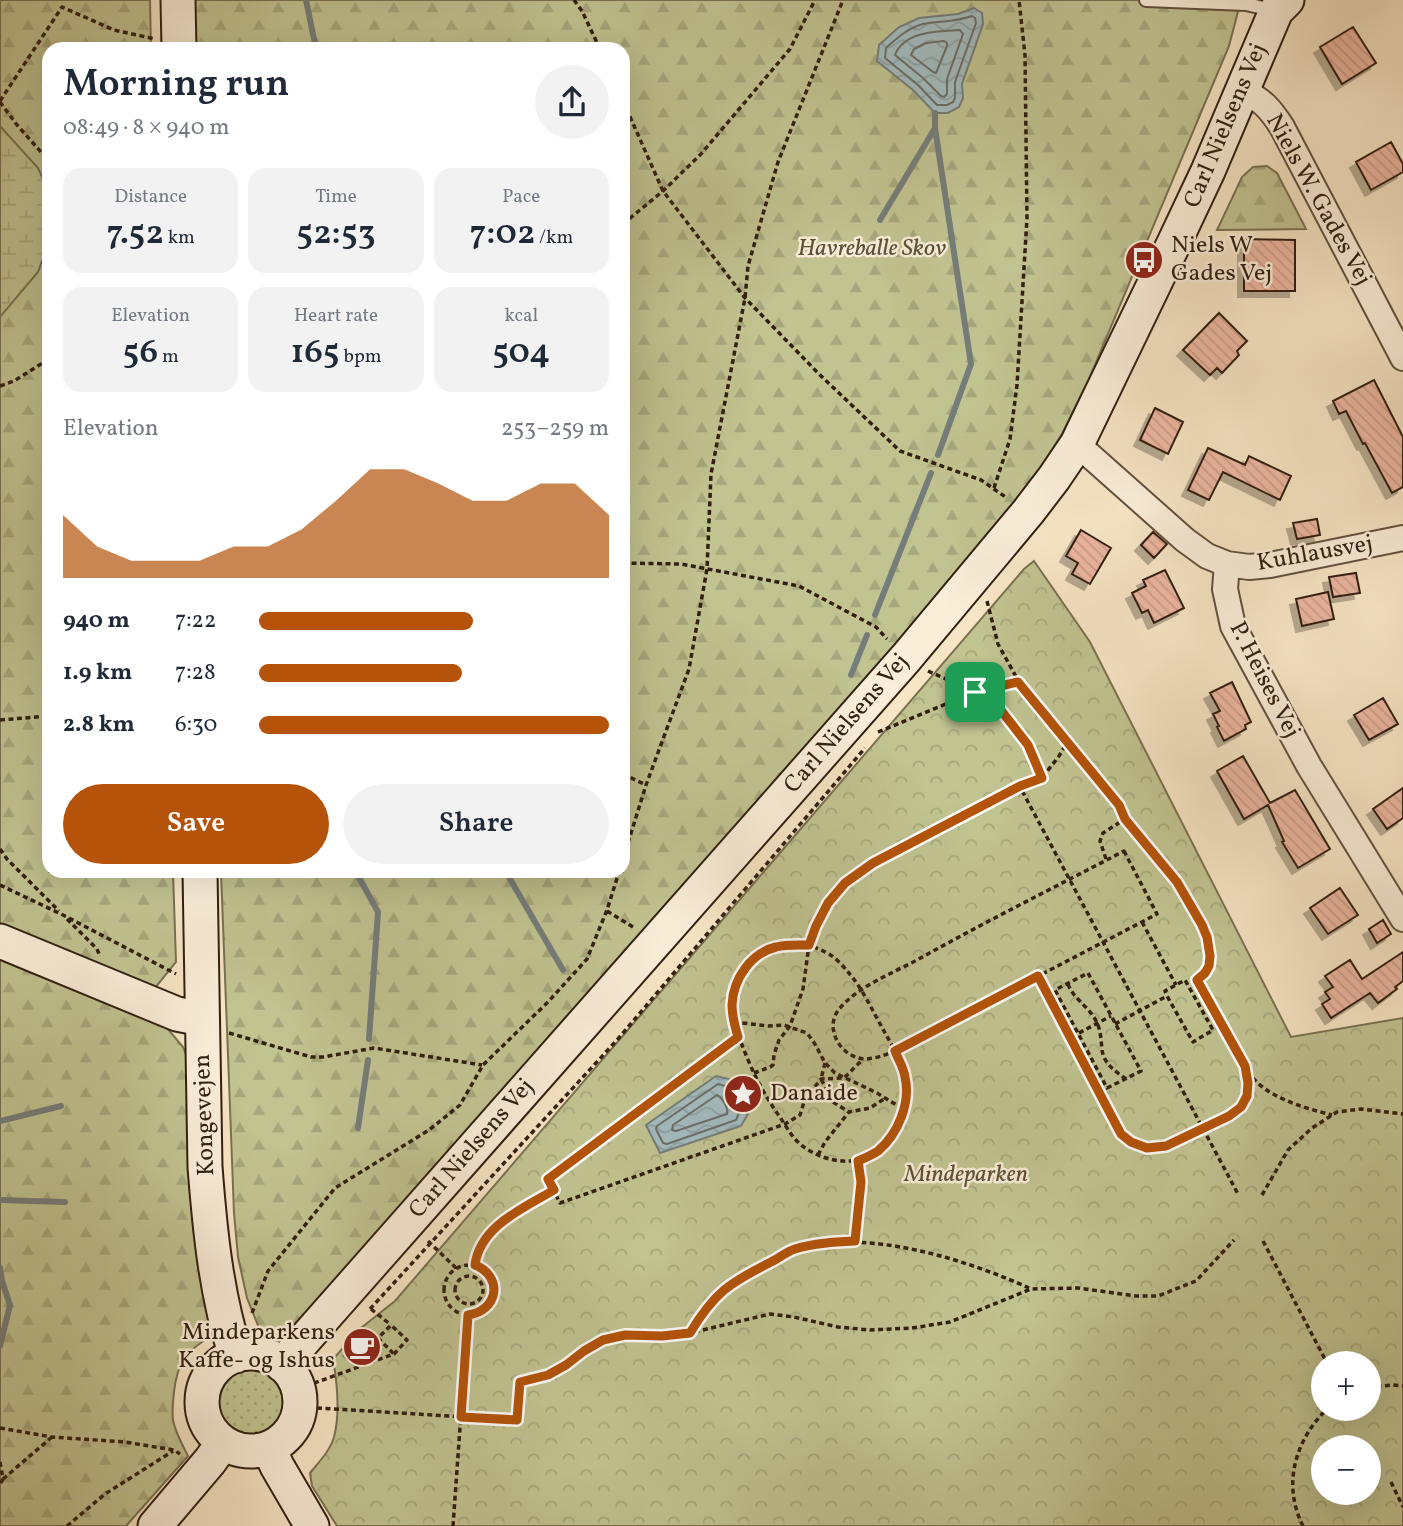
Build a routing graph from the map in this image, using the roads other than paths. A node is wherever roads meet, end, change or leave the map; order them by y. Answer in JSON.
{"nodes":[{"id":1,"x":178,"y":0,"type":"edge"},
{"id":2,"x":1146,"y":0,"type":"edge"},
{"id":3,"x":1282,"y":5,"type":"edge"},
{"id":4,"x":179,"y":42,"type":"edge"},
{"id":5,"x":1242,"y":90,"type":"junction"},
{"id":6,"x":1403,"y":358,"type":"edge"},
{"id":7,"x":1077,"y":444,"type":"junction"},
{"id":8,"x":1403,"y":538,"type":"edge"},
{"id":9,"x":1227,"y":564,"type":"junction"},
{"id":10,"x":200,"y":878,"type":"edge"},
{"id":11,"x":1403,"y":919,"type":"edge"},
{"id":12,"x":0,"y":941,"type":"edge"},
{"id":13,"x":202,"y":1003,"type":"junction"},
{"id":14,"x":236,"y":1356,"type":"junction"},
{"id":15,"x":294,"y":1387,"type":"junction"},
{"id":16,"x":223,"y":1443,"type":"junction"},
{"id":17,"x":270,"y":1448,"type":"junction"},
{"id":18,"x":155,"y":1526,"type":"edge"},
{"id":19,"x":312,"y":1526,"type":"edge"}],
"edges":[{"from":1,"to":4,"type":"street"},
{"from":2,"to":3,"type":"lane"},
{"from":3,"to":5,"type":"street","name":"Carl Nielsens Vej"},
{"from":5,"to":6,"type":"street","name":"Niels W. Gades Vej"},
{"from":5,"to":7,"type":"street","name":"Carl Nielsens Vej"},
{"from":7,"to":9,"type":"street"},
{"from":7,"to":15,"type":"street","name":"Carl Nielsens Vej"},
{"from":8,"to":9,"type":"street","name":"Kuhlausvej"},
{"from":9,"to":11,"type":"street","name":"P. Heises Vej"},
{"from":10,"to":13,"type":"street","name":"Kongevejen"},
{"from":12,"to":13,"type":"street"},
{"from":13,"to":14,"type":"street","name":"Kongevejen"},
{"from":14,"to":15,"type":"street"},
{"from":14,"to":16,"type":"street"},
{"from":15,"to":17,"type":"street"},
{"from":16,"to":17,"type":"street"},
{"from":16,"to":18,"type":"street"},
{"from":17,"to":19,"type":"street"}]}
